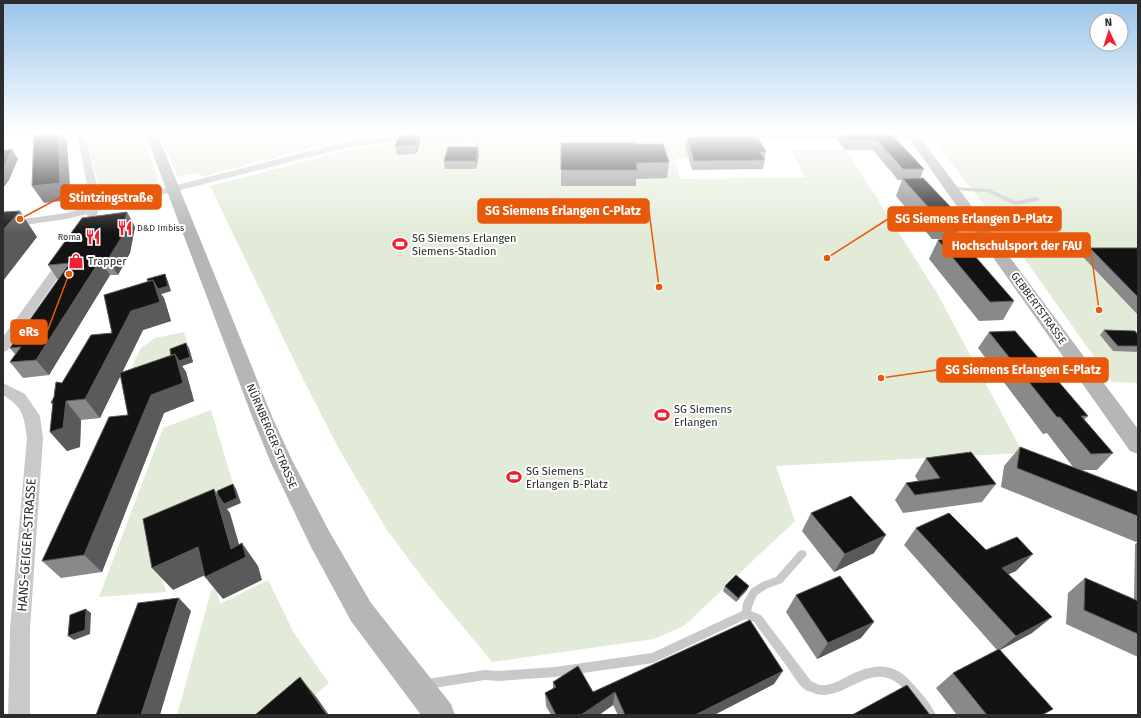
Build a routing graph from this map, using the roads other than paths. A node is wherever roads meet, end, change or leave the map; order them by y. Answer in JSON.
{"nodes":[{"id":1,"x":88,"y":167,"type":"edge"},
{"id":2,"x":164,"y":167,"type":"edge"},
{"id":3,"x":263,"y":167,"type":"edge"},
{"id":4,"x":936,"y":167,"type":"edge"},
{"id":5,"x":953,"y":189,"type":"junction"},
{"id":6,"x":173,"y":190,"type":"junction"},
{"id":7,"x":1037,"y":199,"type":"dead end"},
{"id":8,"x":94,"y":210,"type":"junction"},
{"id":9,"x":3,"y":225,"type":"edge"},
{"id":10,"x":85,"y":230,"type":"edge"},
{"id":11,"x":72,"y":248,"type":"edge"},
{"id":12,"x":1104,"y":251,"type":"edge"},
{"id":13,"x":1054,"y":255,"type":"dead end"},
{"id":14,"x":3,"y":347,"type":"edge"},
{"id":15,"x":3,"y":388,"type":"edge"},
{"id":16,"x":1138,"y":445,"type":"edge"},
{"id":17,"x":802,"y":554,"type":"dead end"},
{"id":18,"x":746,"y":614,"type":"junction"},
{"id":19,"x":417,"y":686,"type":"junction"},
{"id":20,"x":19,"y":715,"type":"edge"},
{"id":21,"x":440,"y":715,"type":"edge"},
{"id":22,"x":930,"y":715,"type":"edge"}],
"edges":[{"from":1,"to":8,"type":"street"},
{"from":2,"to":6,"type":"street","name":"NÜRNBERGER STRASSE"},
{"from":3,"to":6,"type":"street"},
{"from":4,"to":5,"type":"street","name":"GEBBERTSTRASSE"},
{"from":5,"to":7,"type":"lane"},
{"from":5,"to":16,"type":"street","name":"GEBBERTSTRASSE"},
{"from":6,"to":8,"type":"street"},
{"from":6,"to":19,"type":"street","name":"NÜRNBERGER STRASSE"},
{"from":8,"to":9,"type":"street"},
{"from":8,"to":10,"type":"street"},
{"from":11,"to":14,"type":"street"},
{"from":12,"to":13,"type":"lane"},
{"from":15,"to":20,"type":"street","name":"HANS-GEIGER-STRASSE"},
{"from":17,"to":18,"type":"lane"},
{"from":18,"to":19,"type":"lane"},
{"from":18,"to":22,"type":"lane"},
{"from":19,"to":21,"type":"street","name":"NÜRNBERGER STRASSE"}]}
